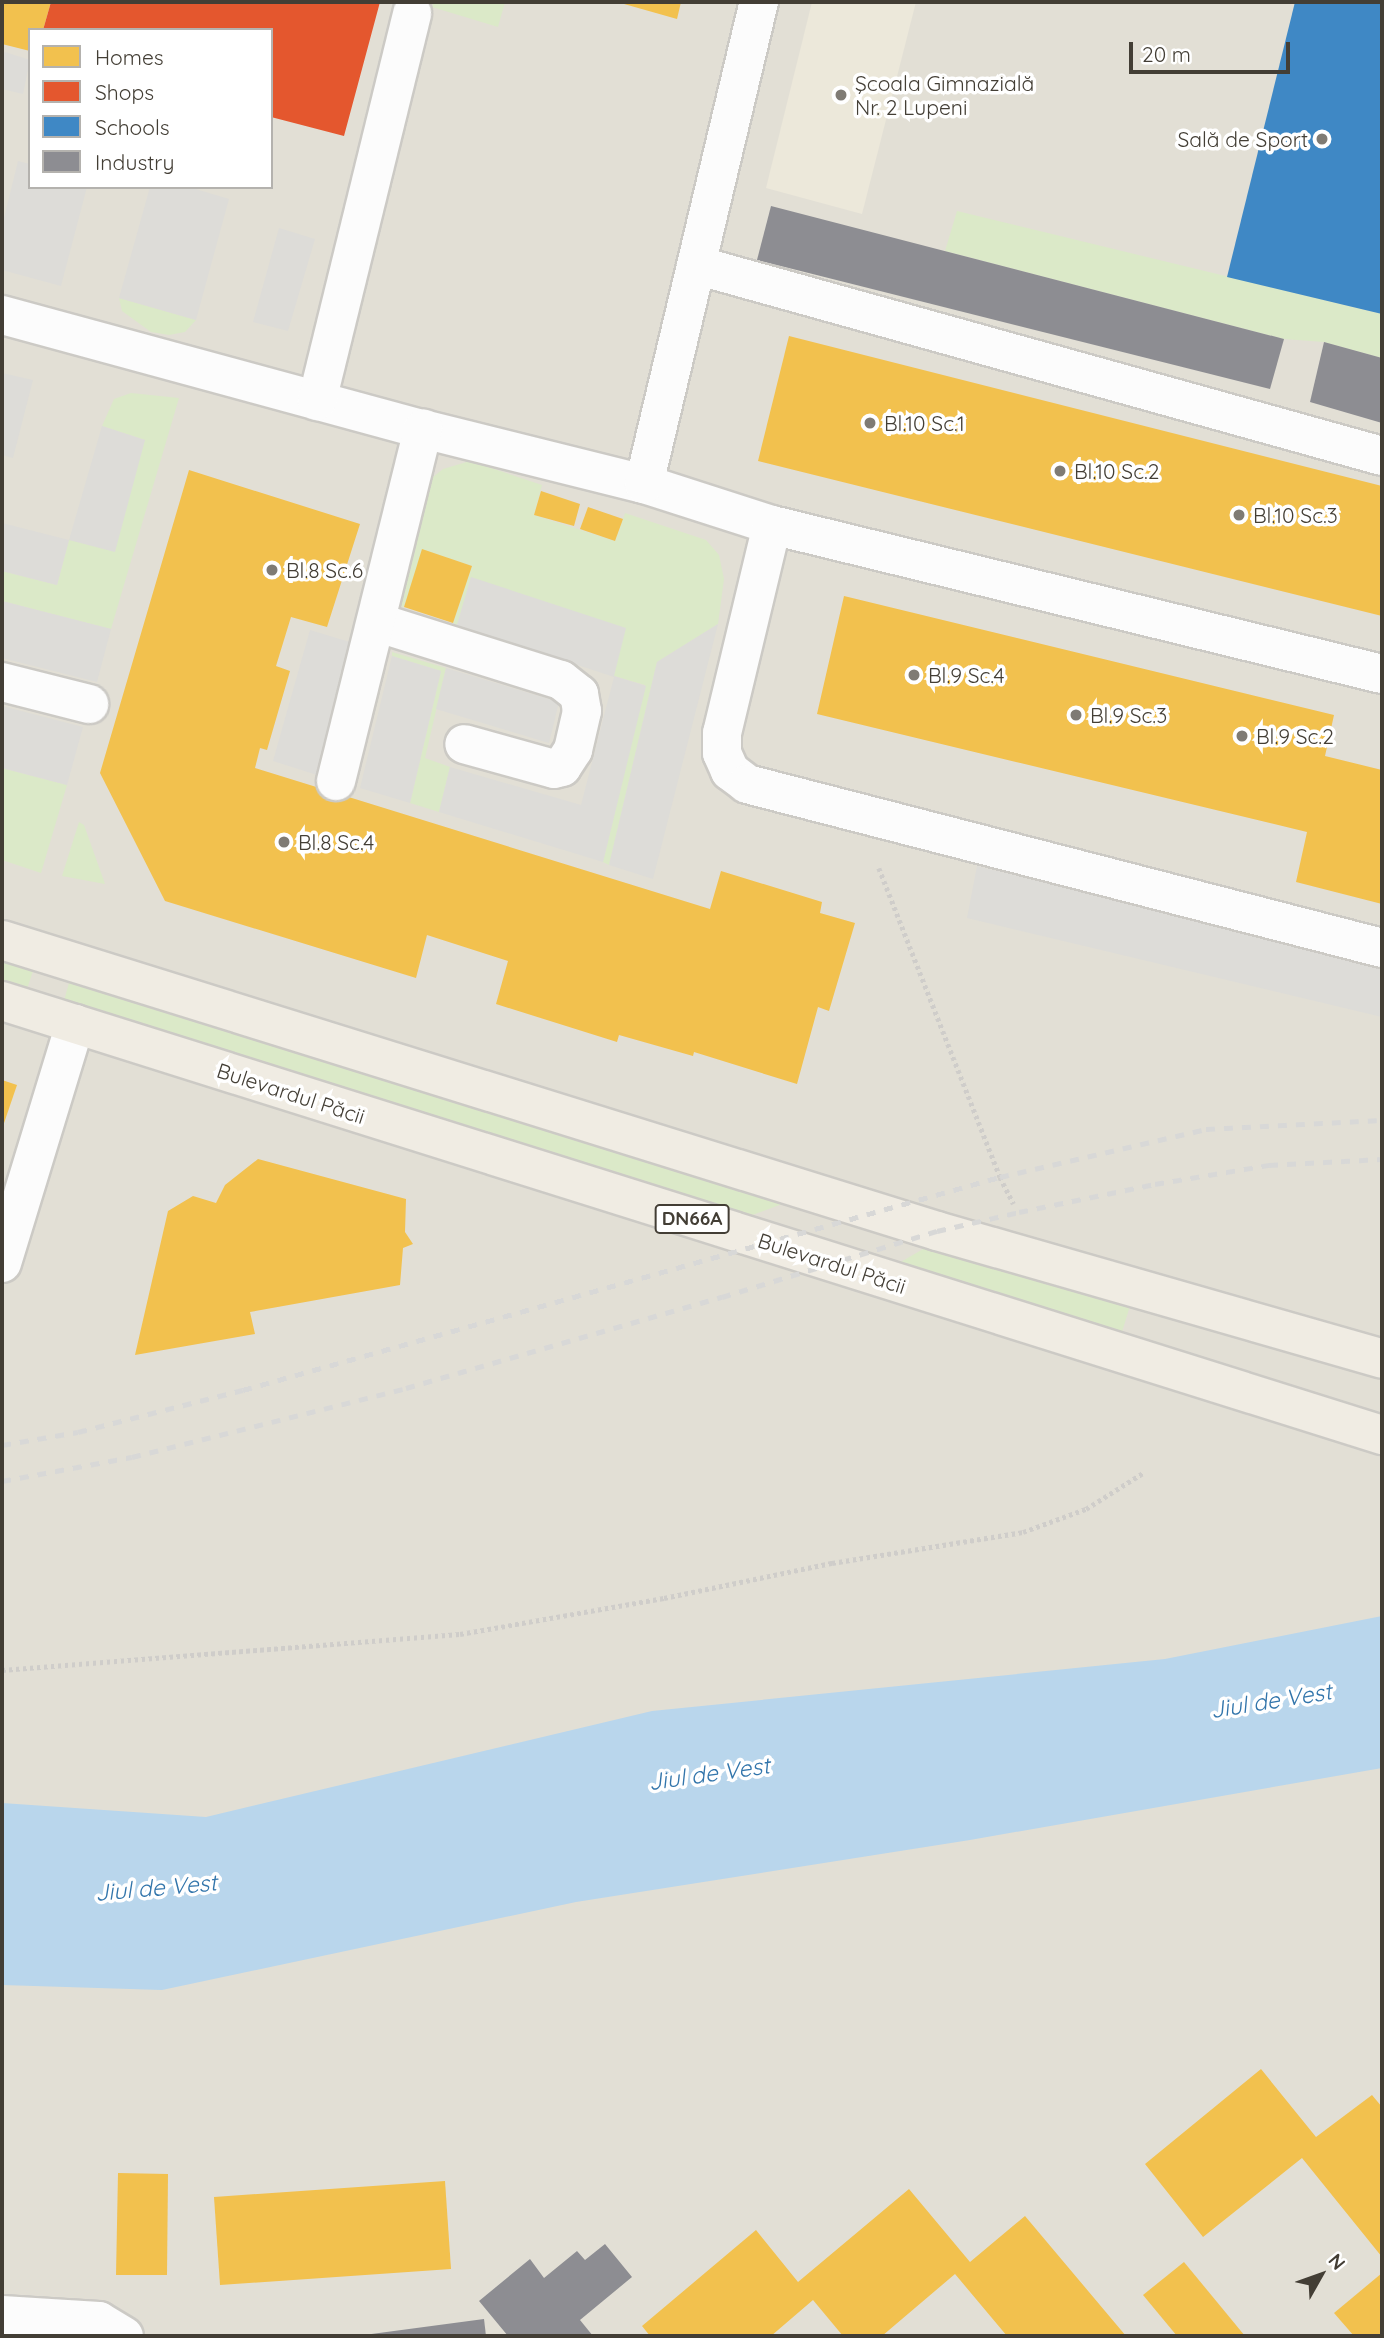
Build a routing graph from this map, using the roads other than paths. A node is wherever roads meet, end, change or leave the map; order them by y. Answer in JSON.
{"nodes":[{"id":1,"x":759,"y":2,"type":"edge"},
{"id":2,"x":412,"y":13,"type":"dead end"},
{"id":3,"x":696,"y":265,"type":"junction"},
{"id":4,"x":2,"y":315,"type":"edge"},
{"id":5,"x":317,"y":401,"type":"junction"},
{"id":6,"x":422,"y":429,"type":"junction"},
{"id":7,"x":1382,"y":456,"type":"edge"},
{"id":8,"x":644,"y":484,"type":"junction"},
{"id":9,"x":772,"y":525,"type":"junction"},
{"id":10,"x":376,"y":622,"type":"junction"},
{"id":11,"x":1382,"y":674,"type":"edge"},
{"id":12,"x":2,"y":682,"type":"edge"},
{"id":13,"x":89,"y":704,"type":"dead end"},
{"id":14,"x":464,"y":744,"type":"dead end"},
{"id":15,"x":336,"y":781,"type":"dead end"},
{"id":16,"x":2,"y":940,"type":"edge"},
{"id":17,"x":1382,"y":948,"type":"edge"},
{"id":18,"x":2,"y":1001,"type":"edge"},
{"id":19,"x":75,"y":1024,"type":"junction"},
{"id":20,"x":2,"y":1263,"type":"edge"},
{"id":21,"x":1382,"y":1359,"type":"edge"},
{"id":22,"x":1382,"y":1436,"type":"edge"},
{"id":23,"x":2,"y":2315,"type":"edge"},
{"id":24,"x":124,"y":2336,"type":"edge"}],
"edges":[{"from":1,"to":3,"type":"street"},
{"from":2,"to":5,"type":"street"},
{"from":3,"to":7,"type":"street"},
{"from":3,"to":8,"type":"street"},
{"from":4,"to":5,"type":"street"},
{"from":5,"to":6,"type":"street"},
{"from":6,"to":8,"type":"street"},
{"from":6,"to":10,"type":"street"},
{"from":8,"to":9,"type":"street"},
{"from":9,"to":11,"type":"street"},
{"from":9,"to":17,"type":"street"},
{"from":10,"to":14,"type":"street"},
{"from":10,"to":15,"type":"street"},
{"from":12,"to":13,"type":"street"},
{"from":16,"to":21,"type":"main road"},
{"from":18,"to":19,"type":"main road","name":"Bulevardul Păcii","number":"DN66A"},
{"from":19,"to":20,"type":"street"},
{"from":19,"to":22,"type":"main road","name":"Bulevardul Păcii","number":"DN66A"},
{"from":23,"to":24,"type":"street"}]}
